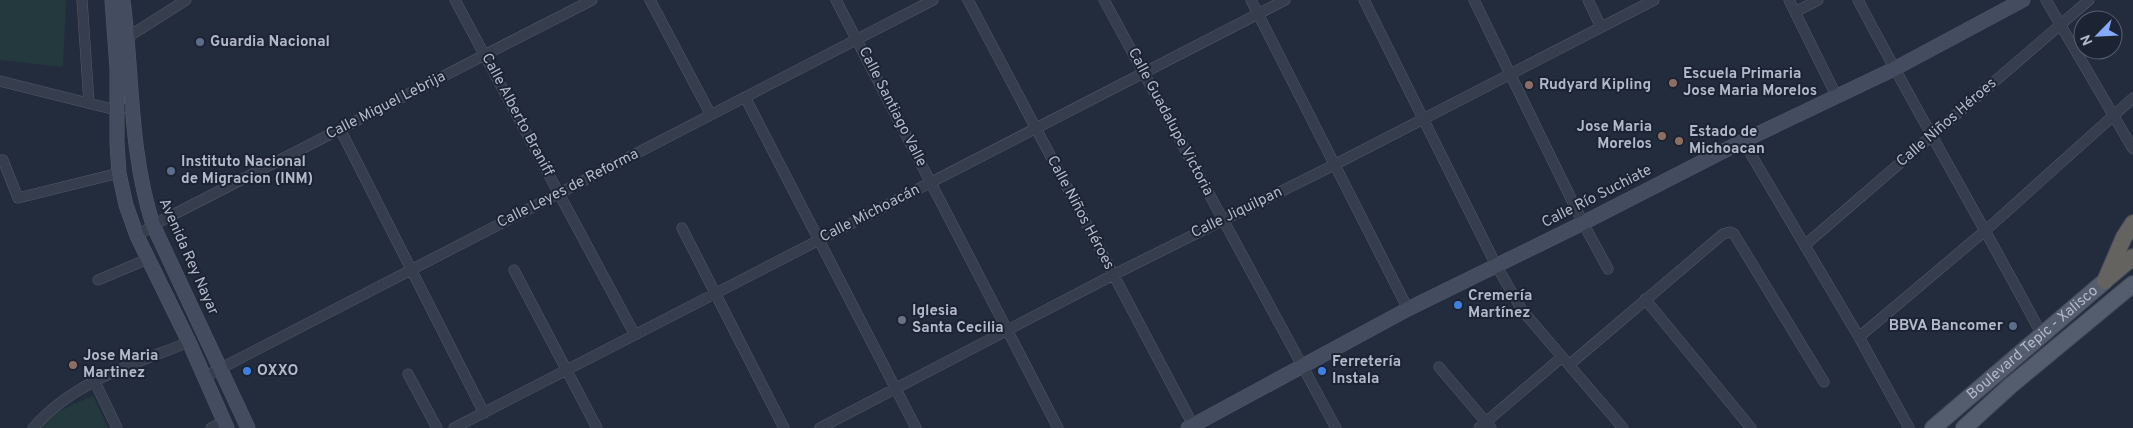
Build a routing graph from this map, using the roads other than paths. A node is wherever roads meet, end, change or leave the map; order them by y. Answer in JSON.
{"nodes":[{"id":1,"x":82,"y":0,"type":"edge"},
{"id":2,"x":112,"y":0,"type":"edge"},
{"id":3,"x":123,"y":0,"type":"edge"},
{"id":4,"x":186,"y":0,"type":"edge"},
{"id":5,"x":456,"y":0,"type":"edge"},
{"id":6,"x":592,"y":0,"type":"edge"},
{"id":7,"x":650,"y":0,"type":"edge"},
{"id":8,"x":836,"y":0,"type":"edge"},
{"id":9,"x":932,"y":0,"type":"edge"},
{"id":10,"x":968,"y":0,"type":"edge"},
{"id":11,"x":1104,"y":0,"type":"edge"},
{"id":12,"x":1252,"y":0,"type":"edge"},
{"id":13,"x":1286,"y":0,"type":"edge"},
{"id":14,"x":1364,"y":0,"type":"edge"},
{"id":15,"x":1474,"y":0,"type":"edge"},
{"id":16,"x":1588,"y":0,"type":"edge"},
{"id":17,"x":1654,"y":0,"type":"edge"},
{"id":18,"x":1789,"y":0,"type":"edge"},
{"id":19,"x":1818,"y":0,"type":"edge"},
{"id":20,"x":1858,"y":0,"type":"edge"},
{"id":21,"x":2023,"y":0,"type":"edge"},
{"id":22,"x":2046,"y":0,"type":"edge"},
{"id":23,"x":2089,"y":0,"type":"edge"},
{"id":24,"x":1795,"y":12,"type":"junction"},
{"id":25,"x":1258,"y":14,"type":"junction"},
{"id":26,"x":2061,"y":25,"type":"junction"},
{"id":27,"x":1601,"y":27,"type":"junction"},
{"id":28,"x":128,"y":37,"type":"junction"},
{"id":29,"x":856,"y":40,"type":"junction"},
{"id":30,"x":115,"y":45,"type":"junction"},
{"id":31,"x":485,"y":55,"type":"junction"},
{"id":32,"x":1894,"y":69,"type":"junction"},
{"id":33,"x":1143,"y":73,"type":"junction"},
{"id":34,"x":1512,"y":75,"type":"junction"},
{"id":35,"x":0,"y":81,"type":"edge"},
{"id":36,"x":745,"y":97,"type":"junction"},
{"id":37,"x":1837,"y":97,"type":"junction"},
{"id":38,"x":2133,"y":98,"type":"edge"},
{"id":39,"x":89,"y":104,"type":"junction"},
{"id":40,"x":132,"y":104,"type":"junction"},
{"id":41,"x":116,"y":110,"type":"junction"},
{"id":42,"x":711,"y":115,"type":"junction"},
{"id":43,"x":2113,"y":115,"type":"junction"},
{"id":44,"x":1424,"y":120,"type":"junction"},
{"id":45,"x":340,"y":129,"type":"junction"},
{"id":46,"x":1036,"y":129,"type":"junction"},
{"id":47,"x":1932,"y":136,"type":"junction"},
{"id":48,"x":1743,"y":141,"type":"junction"},
{"id":49,"x":2133,"y":149,"type":"edge"},
{"id":50,"x":0,"y":160,"type":"edge"},
{"id":51,"x":1334,"y":165,"type":"junction"},
{"id":52,"x":119,"y":173,"type":"junction"},
{"id":53,"x":931,"y":183,"type":"junction"},
{"id":54,"x":559,"y":193,"type":"junction"},
{"id":55,"x":1223,"y":219,"type":"junction"},
{"id":56,"x":2133,"y":223,"type":"edge"},
{"id":57,"x":1583,"y":224,"type":"junction"},
{"id":58,"x":153,"y":225,"type":"junction"},
{"id":59,"x":682,"y":228,"type":"dead end"},
{"id":60,"x":1986,"y":230,"type":"junction"},
{"id":61,"x":138,"y":236,"type":"junction"},
{"id":62,"x":819,"y":240,"type":"junction"},
{"id":63,"x":1805,"y":245,"type":"junction"},
{"id":64,"x":2133,"y":257,"type":"edge"},
{"id":65,"x":148,"y":259,"type":"junction"},
{"id":66,"x":1496,"y":265,"type":"junction"},
{"id":67,"x":1608,"y":268,"type":"dead end"},
{"id":68,"x":412,"y":270,"type":"junction"},
{"id":69,"x":514,"y":270,"type":"dead end"},
{"id":70,"x":1113,"y":275,"type":"junction"},
{"id":71,"x":98,"y":280,"type":"dead end"},
{"id":72,"x":2105,"y":282,"type":"junction"},
{"id":73,"x":2133,"y":284,"type":"edge"},
{"id":74,"x":716,"y":294,"type":"junction"},
{"id":75,"x":1645,"y":299,"type":"junction"},
{"id":76,"x":1408,"y":309,"type":"junction"},
{"id":77,"x":1007,"y":329,"type":"junction"},
{"id":78,"x":635,"y":335,"type":"junction"},
{"id":79,"x":2042,"y":335,"type":"junction"},
{"id":80,"x":1859,"y":337,"type":"junction"},
{"id":81,"x":189,"y":342,"type":"junction"},
{"id":82,"x":1565,"y":361,"type":"junction"},
{"id":83,"x":1302,"y":366,"type":"junction"},
{"id":84,"x":1439,"y":367,"type":"dead end"},
{"id":85,"x":221,"y":368,"type":"junction"},
{"id":86,"x":566,"y":370,"type":"junction"},
{"id":87,"x":408,"y":374,"type":"dead end"},
{"id":88,"x":204,"y":377,"type":"junction"},
{"id":89,"x":94,"y":380,"type":"junction"},
{"id":90,"x":1824,"y":382,"type":"dead end"},
{"id":91,"x":2010,"y":386,"type":"junction"},
{"id":92,"x":895,"y":388,"type":"junction"},
{"id":93,"x":484,"y":413,"type":"junction"},
{"id":94,"x":225,"y":425,"type":"edge"},
{"id":95,"x":1190,"y":426,"type":"edge"},
{"id":96,"x":1485,"y":426,"type":"edge"},
{"id":97,"x":33,"y":428,"type":"edge"},
{"id":98,"x":117,"y":428,"type":"edge"},
{"id":99,"x":211,"y":428,"type":"edge"},
{"id":100,"x":248,"y":428,"type":"edge"},
{"id":101,"x":437,"y":428,"type":"edge"},
{"id":102,"x":454,"y":428,"type":"edge"},
{"id":103,"x":596,"y":428,"type":"edge"},
{"id":104,"x":784,"y":428,"type":"edge"},
{"id":105,"x":820,"y":428,"type":"edge"},
{"id":106,"x":916,"y":428,"type":"edge"},
{"id":107,"x":1058,"y":428,"type":"edge"},
{"id":108,"x":1336,"y":428,"type":"edge"},
{"id":109,"x":1623,"y":428,"type":"edge"},
{"id":110,"x":1751,"y":428,"type":"edge"},
{"id":111,"x":1909,"y":428,"type":"edge"},
{"id":112,"x":1933,"y":428,"type":"edge"},
{"id":113,"x":1964,"y":428,"type":"edge"}],
"edges":[{"from":1,"to":39,"type":"street"},
{"from":2,"to":30,"type":"main road"},
{"from":3,"to":28,"type":"main road","name":"Avenida Rey Nayar"},
{"from":4,"to":28,"type":"street"},
{"from":5,"to":31,"type":"street","name":"Calle Alberto Braniff"},
{"from":6,"to":31,"type":"street","name":"Calle Miguel Lebrija"},
{"from":7,"to":42,"type":"street"},
{"from":8,"to":29,"type":"street","name":"Calle Santiago Valle"},
{"from":9,"to":29,"type":"street","name":"Calle Leyes de Reforma"},
{"from":10,"to":46,"type":"street","name":"Calle Niños Héroes"},
{"from":11,"to":33,"type":"street","name":"Calle Guadalupe Victoria"},
{"from":12,"to":25,"type":"street"},
{"from":13,"to":25,"type":"street","name":"Calle Michoacán"},
{"from":14,"to":44,"type":"street"},
{"from":15,"to":34,"type":"street"},
{"from":16,"to":27,"type":"street"},
{"from":17,"to":27,"type":"street","name":"Calle Jiquilpan"},
{"from":18,"to":24,"type":"street"},
{"from":19,"to":24,"type":"street"},
{"from":20,"to":32,"type":"street"},
{"from":21,"to":32,"type":"main road","name":"Calle Río Suchiate"},
{"from":22,"to":26,"type":"street"},
{"from":23,"to":26,"type":"street","name":"Calle Niños Héroes"},
{"from":24,"to":37,"type":"street"},
{"from":25,"to":33,"type":"street","name":"Calle Michoacán"},
{"from":25,"to":51,"type":"street"},
{"from":26,"to":43,"type":"street"},
{"from":26,"to":47,"type":"street","name":"Calle Niños Héroes"},
{"from":27,"to":34,"type":"street","name":"Calle Jiquilpan"},
{"from":28,"to":30,"type":"street"},
{"from":28,"to":40,"type":"main road","name":"Avenida Rey Nayar"},
{"from":29,"to":36,"type":"street","name":"Calle Leyes de Reforma"},
{"from":29,"to":53,"type":"street","name":"Calle Santiago Valle"},
{"from":30,"to":41,"type":"main road"},
{"from":31,"to":45,"type":"street","name":"Calle Miguel Lebrija"},
{"from":31,"to":54,"type":"street","name":"Calle Alberto Braniff"},
{"from":32,"to":37,"type":"main road","name":"Calle Río Suchiate"},
{"from":32,"to":47,"type":"street"},
{"from":33,"to":46,"type":"street","name":"Calle Michoacán"},
{"from":33,"to":55,"type":"street","name":"Calle Guadalupe Victoria"},
{"from":34,"to":44,"type":"street","name":"Calle Jiquilpan"},
{"from":34,"to":57,"type":"street"},
{"from":35,"to":39,"type":"street"},
{"from":36,"to":42,"type":"street","name":"Calle Leyes de Reforma"},
{"from":36,"to":62,"type":"street"},
{"from":37,"to":48,"type":"main road","name":"Calle Río Suchiate"},
{"from":38,"to":43,"type":"street"},
{"from":39,"to":41,"type":"street"},
{"from":40,"to":41,"type":"street"},
{"from":40,"to":58,"type":"main road","name":"Avenida Rey Nayar"},
{"from":41,"to":52,"type":"main road"},
{"from":42,"to":54,"type":"street","name":"Calle Leyes de Reforma"},
{"from":43,"to":49,"type":"street"},
{"from":43,"to":60,"type":"street"},
{"from":44,"to":51,"type":"street","name":"Calle Jiquilpan"},
{"from":44,"to":66,"type":"street"},
{"from":45,"to":58,"type":"street","name":"Calle Miguel Lebrija"},
{"from":45,"to":68,"type":"street"},
{"from":46,"to":53,"type":"street","name":"Calle Michoacán"},
{"from":46,"to":70,"type":"street","name":"Calle Niños Héroes"},
{"from":47,"to":60,"type":"street"},
{"from":47,"to":63,"type":"street","name":"Calle Niños Héroes"},
{"from":48,"to":57,"type":"main road","name":"Calle Río Suchiate"},
{"from":48,"to":63,"type":"street"},
{"from":50,"to":52,"type":"street"},
{"from":51,"to":55,"type":"street","name":"Calle Jiquilpan"},
{"from":51,"to":76,"type":"street"},
{"from":52,"to":61,"type":"main road"},
{"from":53,"to":62,"type":"street","name":"Calle Michoacán"},
{"from":53,"to":77,"type":"street","name":"Calle Santiago Valle"},
{"from":54,"to":68,"type":"street","name":"Calle Leyes de Reforma"},
{"from":54,"to":78,"type":"street","name":"Calle Alberto Braniff"},
{"from":55,"to":70,"type":"street","name":"Calle Jiquilpan"},
{"from":55,"to":83,"type":"street","name":"Calle Guadalupe Victoria"},
{"from":56,"to":72,"type":"highway"},
{"from":57,"to":66,"type":"main road","name":"Calle Río Suchiate"},
{"from":57,"to":67,"type":"street"},
{"from":58,"to":61,"type":"street","name":"Calle Miguel Lebrija"},
{"from":58,"to":85,"type":"main road","name":"Avenida Rey Nayar"},
{"from":59,"to":74,"type":"street"},
{"from":60,"to":79,"type":"street"},
{"from":60,"to":80,"type":"street"},
{"from":61,"to":65,"type":"main road"},
{"from":62,"to":74,"type":"street","name":"Calle Michoacán"},
{"from":62,"to":92,"type":"street"},
{"from":63,"to":80,"type":"street"},
{"from":64,"to":72,"type":"highway","name":"Boulevard Tepic - Xalisco"},
{"from":65,"to":71,"type":"street"},
{"from":65,"to":81,"type":"main road"},
{"from":66,"to":76,"type":"main road","name":"Calle Río Suchiate"},
{"from":66,"to":82,"type":"street"},
{"from":68,"to":85,"type":"street","name":"Calle Leyes de Reforma"},
{"from":68,"to":93,"type":"street"},
{"from":69,"to":86,"type":"street"},
{"from":70,"to":77,"type":"street","name":"Calle Jiquilpan"},
{"from":70,"to":95,"type":"street","name":"Calle Niños Héroes"},
{"from":72,"to":79,"type":"main road","name":"Boulevard Tepic - Xalisco"},
{"from":73,"to":91,"type":"main road","name":"Boulevard Tepic - Xalisco"},
{"from":74,"to":78,"type":"street","name":"Calle Michoacán"},
{"from":74,"to":104,"type":"street"},
{"from":75,"to":82,"type":"street"},
{"from":75,"to":90,"type":"street"},
{"from":75,"to":110,"type":"street"},
{"from":76,"to":83,"type":"main road","name":"Calle Río Suchiate"},
{"from":77,"to":92,"type":"street","name":"Calle Jiquilpan"},
{"from":77,"to":107,"type":"street","name":"Calle Santiago Valle"},
{"from":78,"to":86,"type":"street","name":"Calle Michoacán"},
{"from":79,"to":91,"type":"main road"},
{"from":79,"to":112,"type":"main road","name":"Boulevard Tepic - Xalisco"},
{"from":80,"to":111,"type":"street"},
{"from":81,"to":88,"type":"main road"},
{"from":81,"to":89,"type":"street"},
{"from":82,"to":96,"type":"street"},
{"from":82,"to":109,"type":"street"},
{"from":83,"to":95,"type":"main road","name":"Calle Río Suchiate"},
{"from":83,"to":108,"type":"street","name":"Calle Guadalupe Victoria"},
{"from":84,"to":96,"type":"street"},
{"from":85,"to":88,"type":"street","name":"Calle Leyes de Reforma"},
{"from":85,"to":100,"type":"main road","name":"Avenida Rey Nayar"},
{"from":86,"to":93,"type":"street","name":"Calle Michoacán"},
{"from":86,"to":103,"type":"street"},
{"from":87,"to":101,"type":"street"},
{"from":88,"to":94,"type":"main road"},
{"from":89,"to":97,"type":"street"},
{"from":89,"to":98,"type":"street"},
{"from":91,"to":113,"type":"main road","name":"Boulevard Tepic - Xalisco"},
{"from":92,"to":105,"type":"street","name":"Calle Jiquilpan"},
{"from":92,"to":106,"type":"street"},
{"from":93,"to":102,"type":"street","name":"Calle Michoacán"},
{"from":94,"to":99,"type":"street"}]}
